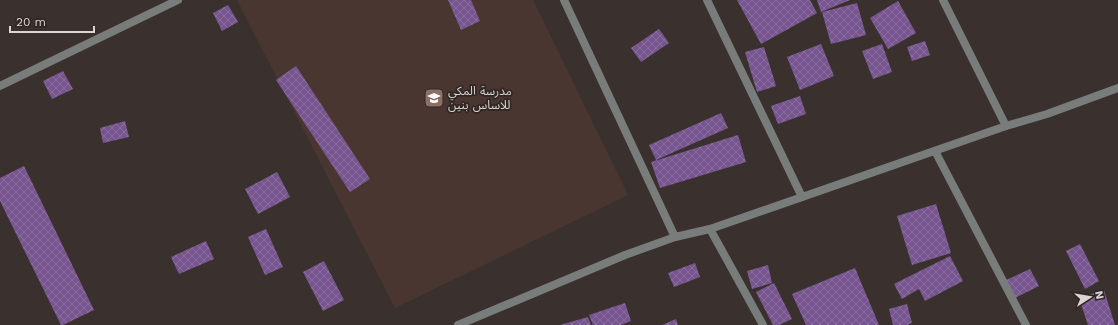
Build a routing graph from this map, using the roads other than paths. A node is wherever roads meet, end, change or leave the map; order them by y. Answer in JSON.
{"nodes":[{"id":1,"x":178,"y":0,"type":"edge"},
{"id":2,"x":564,"y":0,"type":"edge"},
{"id":3,"x":707,"y":0,"type":"edge"},
{"id":4,"x":943,"y":0,"type":"edge"},
{"id":5,"x":0,"y":86,"type":"edge"},
{"id":6,"x":1118,"y":88,"type":"edge"},
{"id":7,"x":1006,"y":126,"type":"junction"},
{"id":8,"x":935,"y":151,"type":"junction"},
{"id":9,"x":802,"y":197,"type":"junction"},
{"id":10,"x":710,"y":229,"type":"junction"},
{"id":11,"x":675,"y":237,"type":"junction"},
{"id":12,"x":458,"y":325,"type":"edge"},
{"id":13,"x":763,"y":325,"type":"edge"},
{"id":14,"x":1026,"y":325,"type":"edge"}],
"edges":[{"from":1,"to":5,"type":"street"},
{"from":2,"to":11,"type":"street"},
{"from":3,"to":9,"type":"street"},
{"from":4,"to":7,"type":"street"},
{"from":6,"to":7,"type":"street"},
{"from":7,"to":8,"type":"street"},
{"from":8,"to":9,"type":"street"},
{"from":8,"to":14,"type":"street"},
{"from":9,"to":10,"type":"street"},
{"from":10,"to":11,"type":"street"},
{"from":10,"to":13,"type":"street"},
{"from":11,"to":12,"type":"street"}]}
